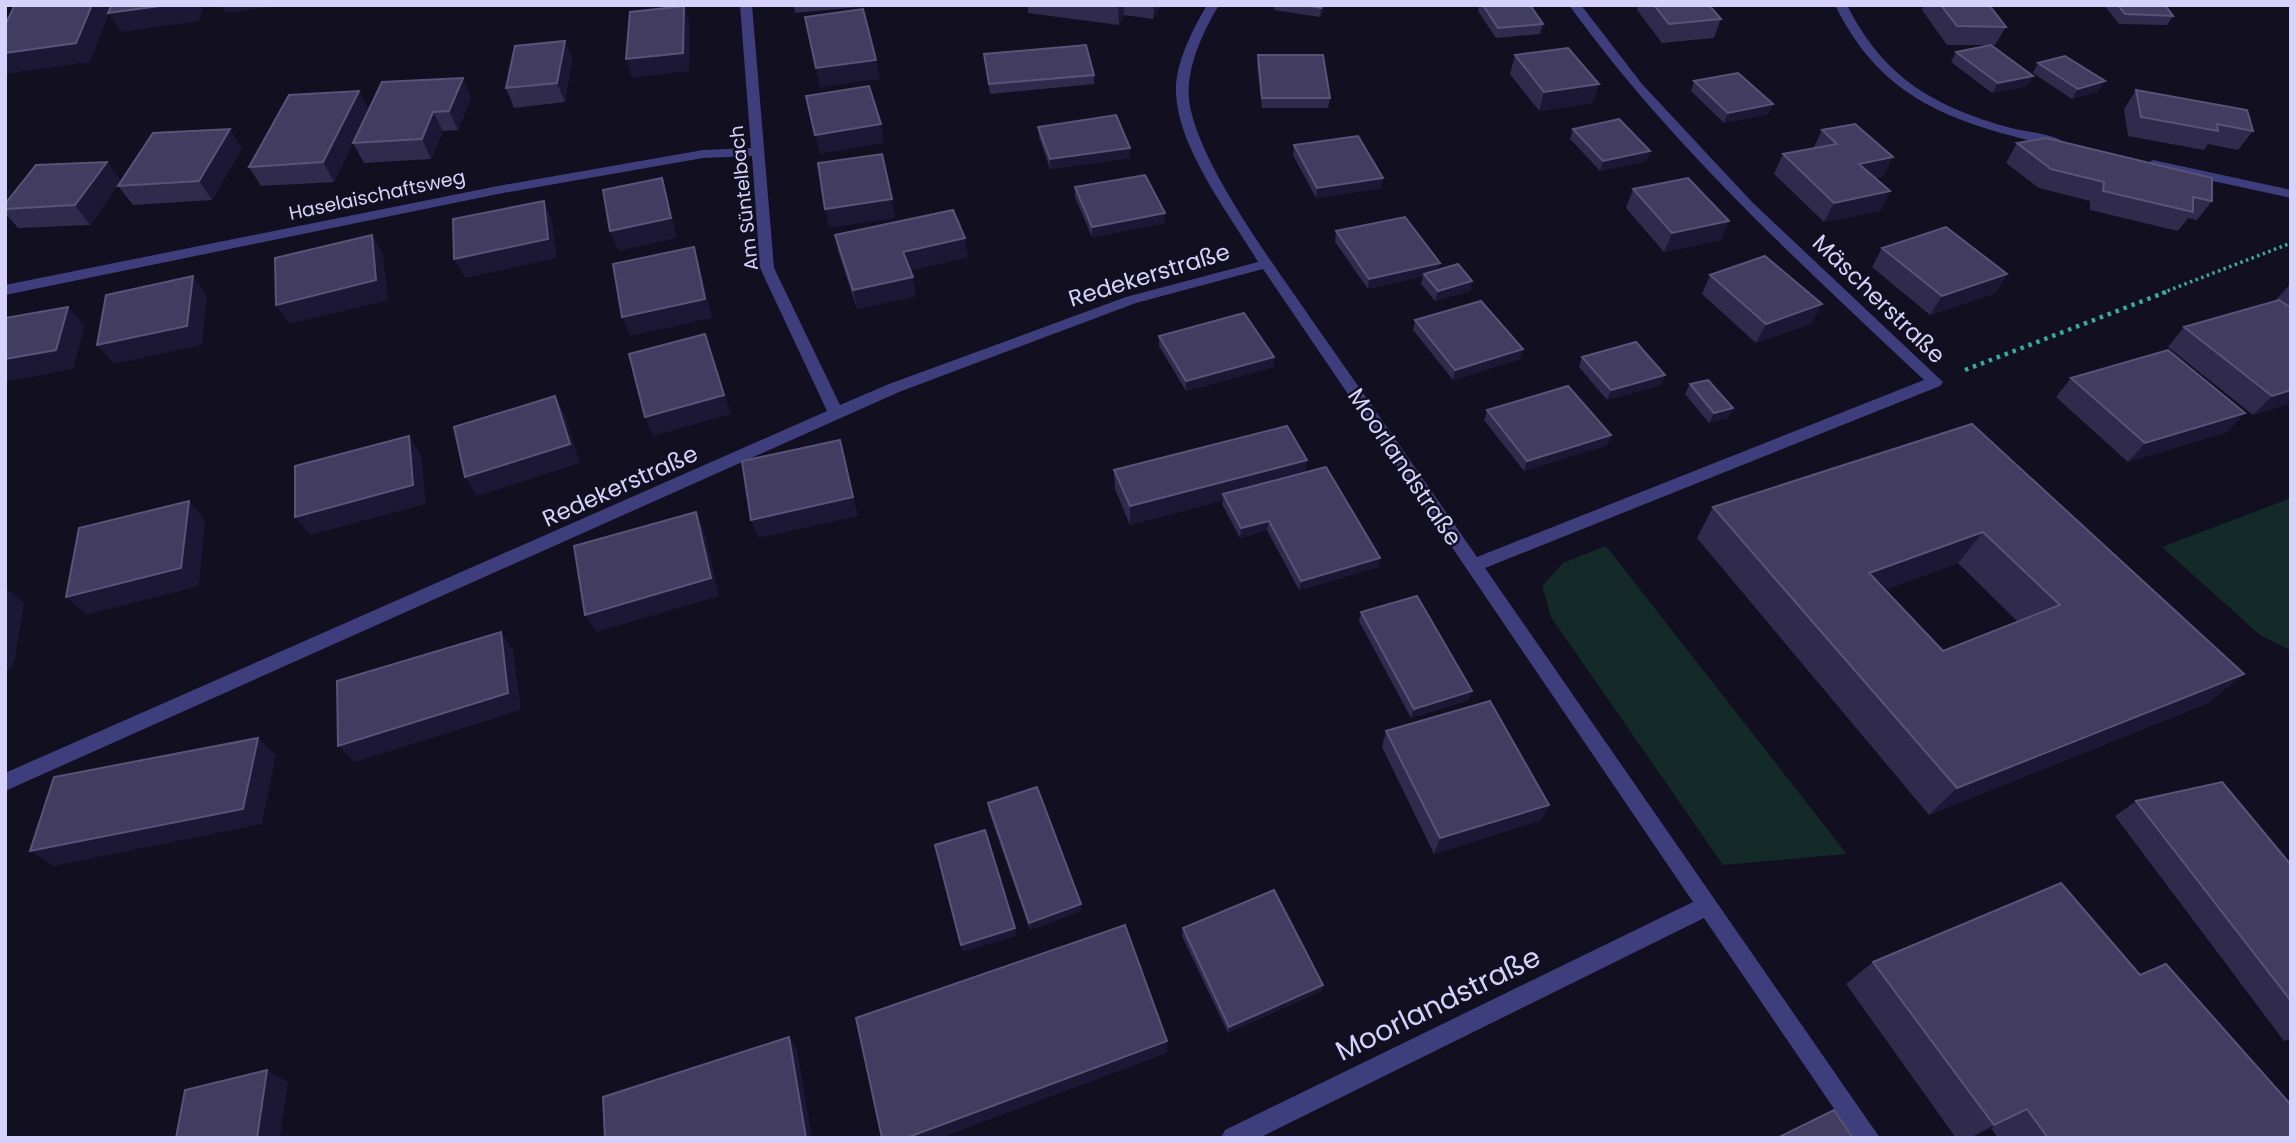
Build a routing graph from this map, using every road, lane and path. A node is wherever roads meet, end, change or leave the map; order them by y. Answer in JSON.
{"nodes":[{"id":1,"x":746,"y":5,"type":"edge"},
{"id":2,"x":1213,"y":5,"type":"edge"},
{"id":3,"x":1576,"y":5,"type":"edge"},
{"id":4,"x":1840,"y":5,"type":"edge"},
{"id":5,"x":2078,"y":148,"type":"edge"},
{"id":6,"x":758,"y":152,"type":"junction"},
{"id":7,"x":2144,"y":162,"type":"edge"},
{"id":8,"x":2291,"y":194,"type":"edge"},
{"id":9,"x":2291,"y":243,"type":"edge"},
{"id":10,"x":1266,"y":264,"type":"junction"},
{"id":11,"x":5,"y":290,"type":"edge"},
{"id":12,"x":1935,"y":382,"type":"junction"},
{"id":13,"x":837,"y":415,"type":"junction"},
{"id":14,"x":1473,"y":566,"type":"junction"},
{"id":15,"x":5,"y":782,"type":"edge"},
{"id":16,"x":1708,"y":906,"type":"junction"},
{"id":17,"x":1233,"y":1138,"type":"edge"},
{"id":18,"x":1868,"y":1138,"type":"edge"}],
"edges":[{"from":1,"to":6,"type":"street","name":"Am Süntelbach"},
{"from":2,"to":10,"type":"street","name":"Moorlandstraße"},
{"from":3,"to":12,"type":"street","name":"Mäscherstraße"},
{"from":4,"to":5,"type":"street"},
{"from":6,"to":11,"type":"street","name":"Haselaischaftsweg"},
{"from":6,"to":13,"type":"street","name":"Am Süntelbach"},
{"from":7,"to":8,"type":"street"},
{"from":9,"to":12,"type":"path"},
{"from":10,"to":13,"type":"street","name":"Redekerstraße"},
{"from":10,"to":14,"type":"street","name":"Moorlandstraße"},
{"from":12,"to":14,"type":"street","name":"Mäscherstraße"},
{"from":13,"to":15,"type":"street","name":"Redekerstraße"},
{"from":14,"to":16,"type":"street","name":"Moorlandstraße"},
{"from":16,"to":17,"type":"street","name":"Moorlandstraße"},
{"from":16,"to":18,"type":"street","name":"Moorlandstraße"}]}
